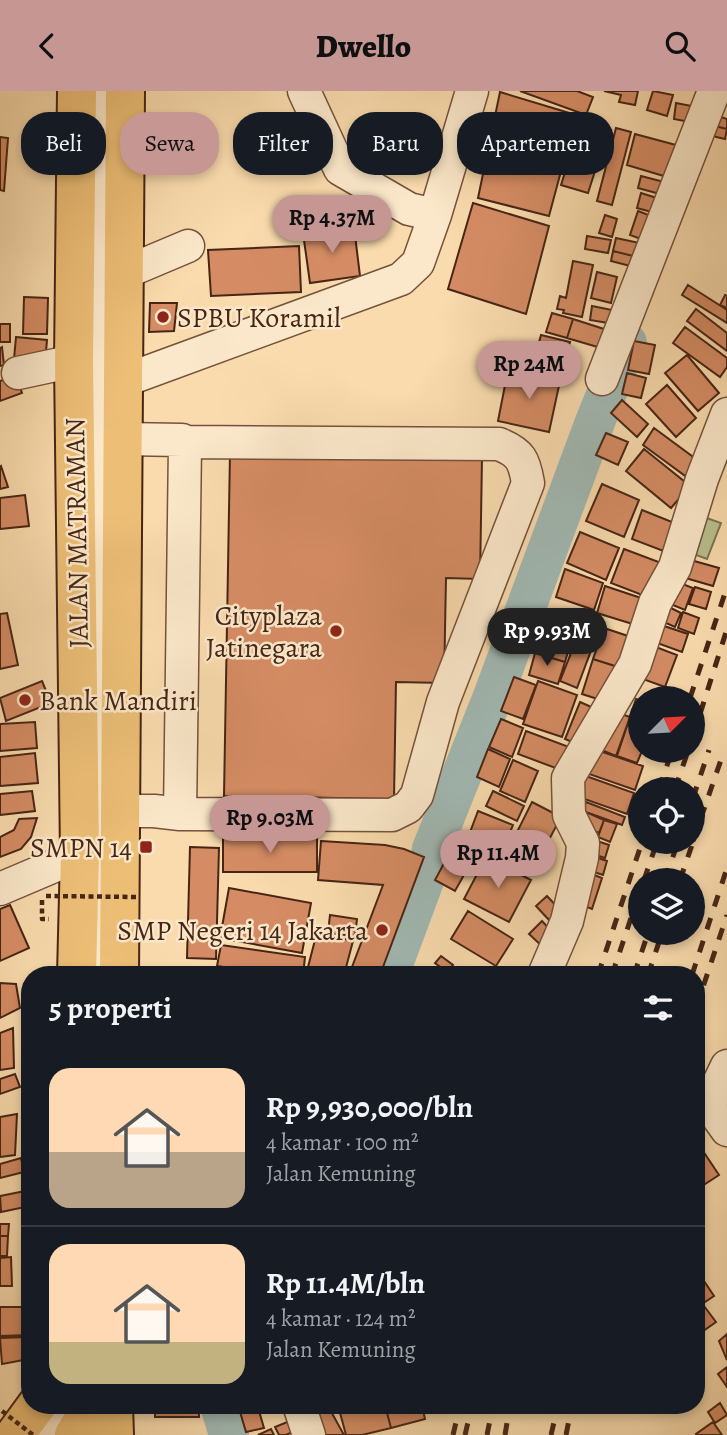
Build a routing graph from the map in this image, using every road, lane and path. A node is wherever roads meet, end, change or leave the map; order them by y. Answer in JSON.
{"nodes":[{"id":1,"x":77,"y":91,"type":"edge"},
{"id":2,"x":102,"y":91,"type":"edge"},
{"id":3,"x":125,"y":91,"type":"edge"},
{"id":4,"x":304,"y":91,"type":"edge"},
{"id":5,"x":472,"y":91,"type":"edge"},
{"id":6,"x":715,"y":91,"type":"edge"},
{"id":7,"x":435,"y":215,"type":"junction"},
{"id":8,"x":188,"y":246,"type":"dead end"},
{"id":9,"x":124,"y":273,"type":"junction"},
{"id":10,"x":74,"y":361,"type":"junction"},
{"id":11,"x":18,"y":373,"type":"dead end"},
{"id":12,"x":602,"y":379,"type":"dead end"},
{"id":13,"x":123,"y":381,"type":"junction"},
{"id":14,"x":727,"y":414,"type":"edge"},
{"id":15,"x":123,"y":439,"type":"junction"},
{"id":16,"x":184,"y":442,"type":"junction"},
{"id":17,"x":120,"y":811,"type":"junction"},
{"id":18,"x":180,"y":814,"type":"junction"},
{"id":19,"x":80,"y":855,"type":"junction"},
{"id":20,"x":0,"y":889,"type":"edge"},
{"id":21,"x":138,"y":897,"type":"dead end"},
{"id":22,"x":42,"y":919,"type":"dead end"},
{"id":23,"x":77,"y":966,"type":"edge"},
{"id":24,"x":98,"y":966,"type":"edge"},
{"id":25,"x":119,"y":966,"type":"edge"},
{"id":26,"x":548,"y":966,"type":"edge"},
{"id":27,"x":727,"y":1066,"type":"edge"},
{"id":28,"x":727,"y":1130,"type":"edge"},
{"id":29,"x":62,"y":1414,"type":"edge"},
{"id":30,"x":87,"y":1414,"type":"edge"},
{"id":31,"x":93,"y":1414,"type":"edge"},
{"id":32,"x":113,"y":1414,"type":"edge"},
{"id":33,"x":302,"y":1414,"type":"edge"},
{"id":34,"x":18,"y":1417,"type":"edge"},
{"id":35,"x":33,"y":1435,"type":"edge"},
{"id":36,"x":50,"y":1435,"type":"edge"},
{"id":37,"x":74,"y":1435,"type":"edge"},
{"id":38,"x":94,"y":1435,"type":"edge"},
{"id":39,"x":114,"y":1435,"type":"edge"},
{"id":40,"x":309,"y":1435,"type":"edge"}],
"edges":[{"from":1,"to":10,"type":"main road","name":"JALAN MATRAMAN"},
{"from":2,"to":24,"type":"street"},
{"from":3,"to":9,"type":"main road","name":"JALAN MATRAMAN"},
{"from":4,"to":7,"type":"street"},
{"from":5,"to":7,"type":"street"},
{"from":6,"to":12,"type":"street"},
{"from":7,"to":13,"type":"street"},
{"from":8,"to":9,"type":"street"},
{"from":9,"to":13,"type":"main road","name":"JALAN MATRAMAN"},
{"from":10,"to":11,"type":"street"},
{"from":10,"to":19,"type":"main road","name":"JALAN MATRAMAN"},
{"from":13,"to":15,"type":"main road","name":"JALAN MATRAMAN"},
{"from":14,"to":26,"type":"street"},
{"from":15,"to":16,"type":"street"},
{"from":15,"to":17,"type":"main road","name":"JALAN MATRAMAN"},
{"from":16,"to":18,"type":"street"},
{"from":16,"to":18,"type":"street"},
{"from":17,"to":18,"type":"street"},
{"from":17,"to":25,"type":"main road","name":"JALAN MATRAMAN"},
{"from":19,"to":20,"type":"street"},
{"from":19,"to":23,"type":"main road","name":"JALAN MATRAMAN"},
{"from":21,"to":22,"type":"path","bridge":true},
{"from":27,"to":28,"type":"street"},
{"from":29,"to":36,"type":"street"},
{"from":30,"to":37,"type":"main road"},
{"from":31,"to":38,"type":"street"},
{"from":32,"to":39,"type":"main road"},
{"from":33,"to":40,"type":"street"},
{"from":34,"to":35,"type":"path","bridge":true}]}
